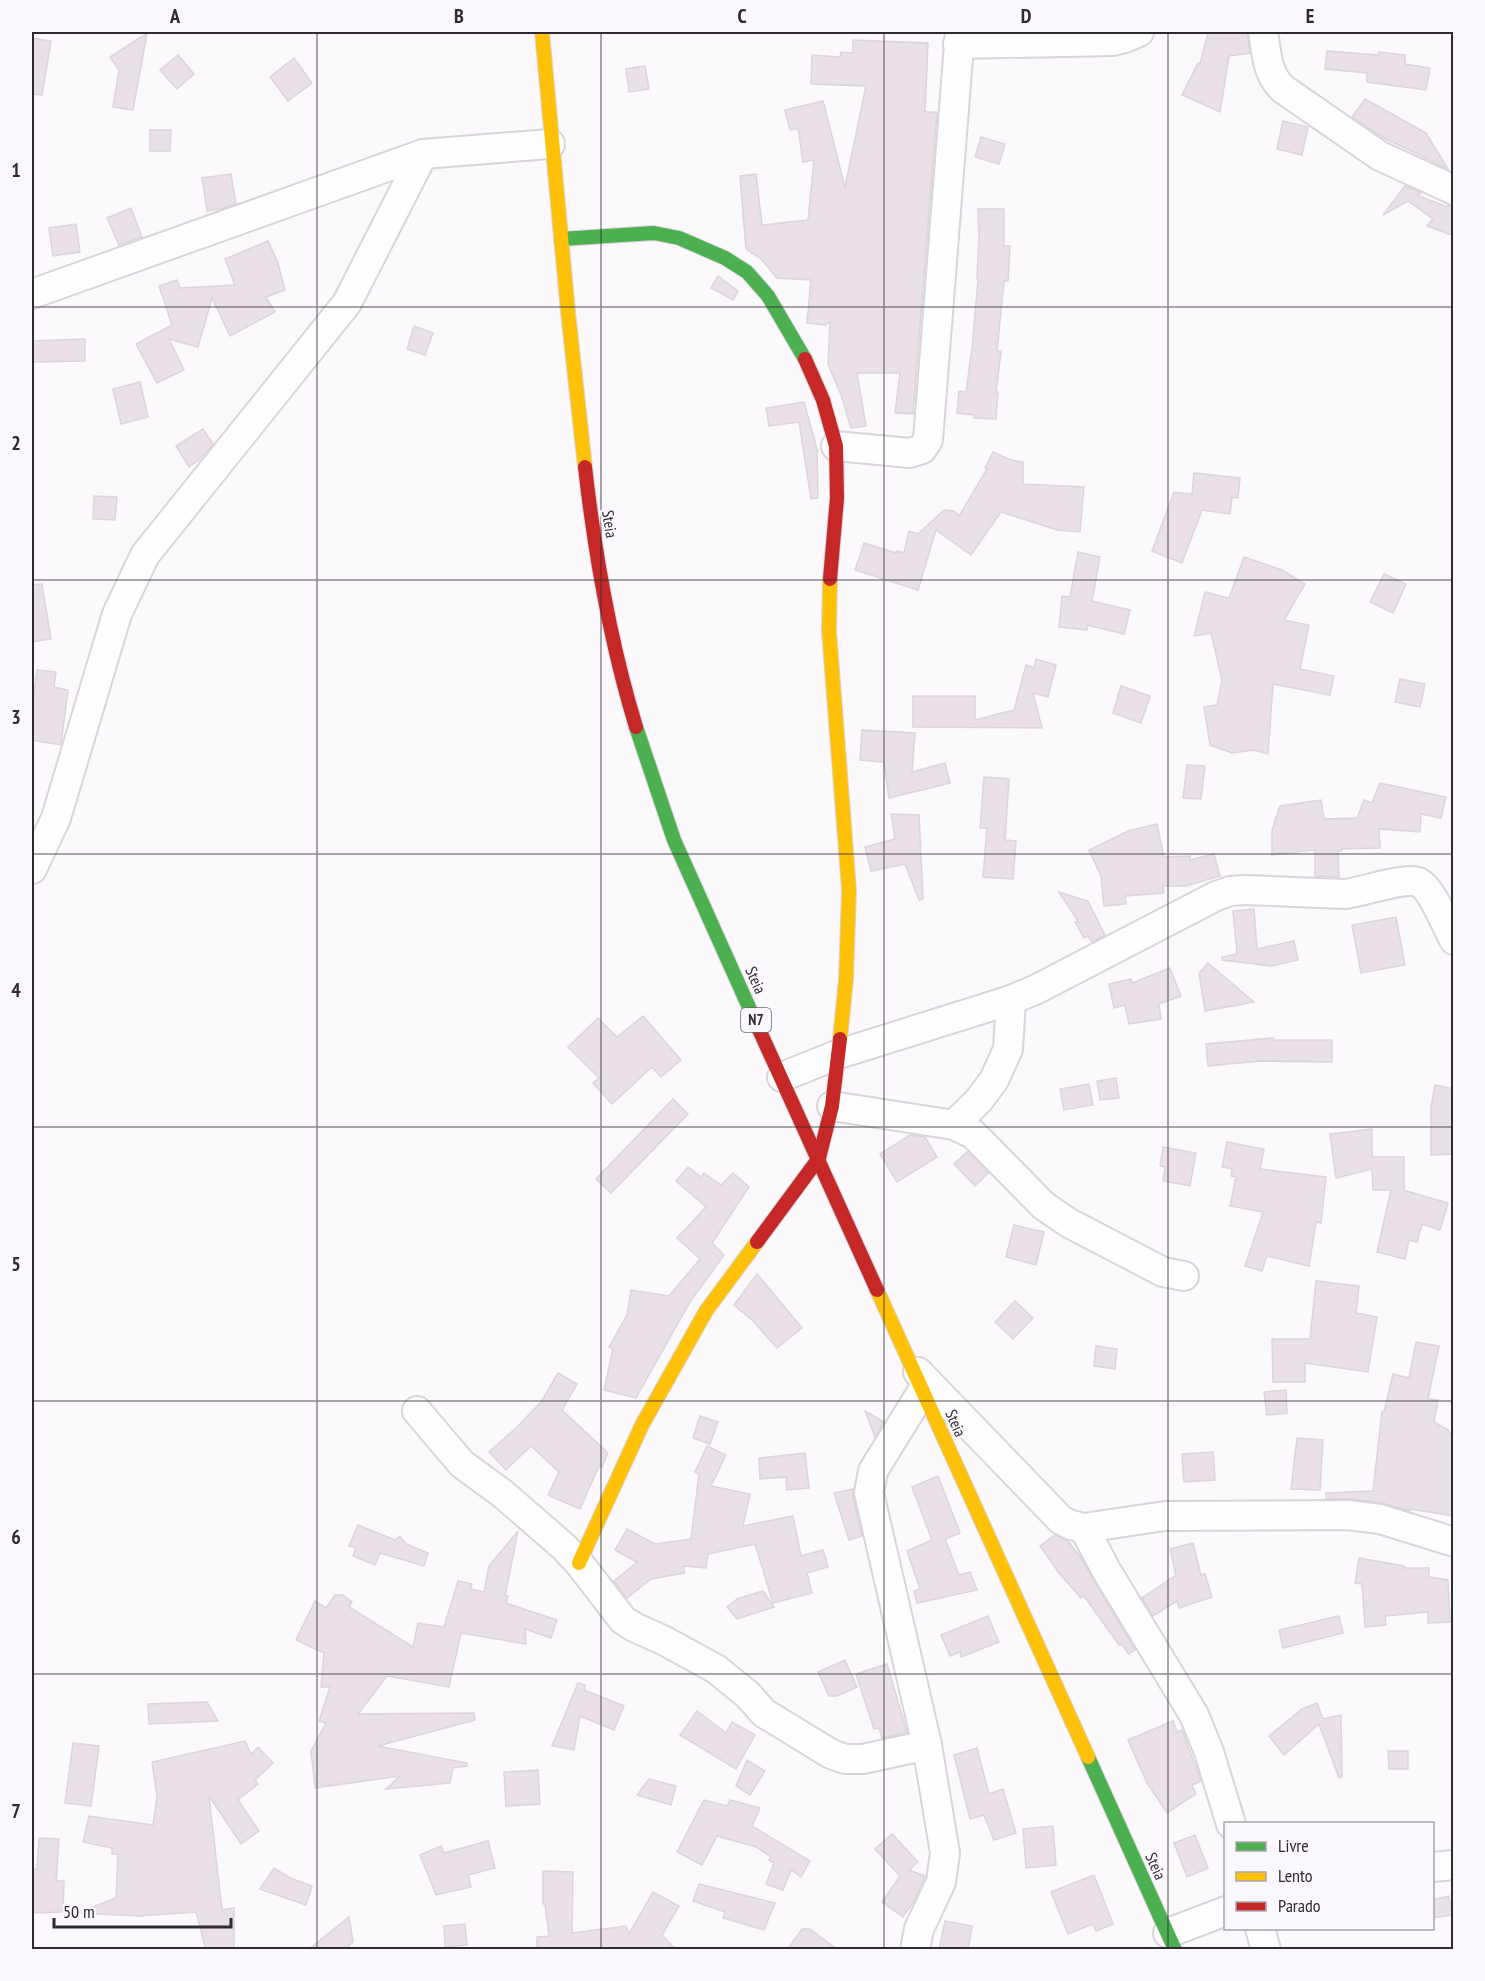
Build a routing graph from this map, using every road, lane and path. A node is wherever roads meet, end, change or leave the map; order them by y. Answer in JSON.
{"nodes":[{"id":1,"x":542,"y":32,"type":"edge"},
{"id":2,"x":1139,"y":32,"type":"edge"},
{"id":3,"x":1263,"y":32,"type":"edge"},
{"id":4,"x":959,"y":38,"type":"edge"},
{"id":5,"x":550,"y":144,"type":"junction"},
{"id":6,"x":423,"y":154,"type":"junction"},
{"id":7,"x":1454,"y":190,"type":"edge"},
{"id":8,"x":561,"y":239,"type":"junction"},
{"id":9,"x":32,"y":294,"type":"edge"},
{"id":10,"x":836,"y":446,"type":"junction"},
{"id":11,"x":32,"y":869,"type":"edge"},
{"id":12,"x":1454,"y":940,"type":"edge"},
{"id":13,"x":1011,"y":1000,"type":"junction"},
{"id":14,"x":839,"y":1054,"type":"junction"},
{"id":15,"x":782,"y":1077,"type":"junction"},
{"id":16,"x":832,"y":1106,"type":"junction"},
{"id":17,"x":954,"y":1125,"type":"junction"},
{"id":18,"x":819,"y":1158,"type":"junction"},
{"id":19,"x":1184,"y":1275,"type":"dead end"},
{"id":20,"x":918,"y":1377,"type":"junction"},
{"id":21,"x":417,"y":1411,"type":"dead end"},
{"id":22,"x":1084,"y":1528,"type":"junction"},
{"id":23,"x":1454,"y":1542,"type":"edge"},
{"id":24,"x":579,"y":1563,"type":"junction"},
{"id":25,"x":927,"y":1745,"type":"junction"},
{"id":26,"x":1230,"y":1822,"type":"edge"},
{"id":27,"x":1454,"y":1865,"type":"edge"},
{"id":28,"x":1434,"y":1867,"type":"edge"},
{"id":29,"x":1224,"y":1912,"type":"edge"},
{"id":30,"x":1260,"y":1930,"type":"edge"},
{"id":31,"x":1172,"y":1941,"type":"edge"},
{"id":32,"x":915,"y":1950,"type":"edge"},
{"id":33,"x":1266,"y":1950,"type":"edge"}],
"edges":[{"from":1,"to":5,"type":"main road","name":"Steia","number":"N7"},
{"from":2,"to":4,"type":"street"},
{"from":3,"to":7,"type":"street"},
{"from":4,"to":10,"type":"street"},
{"from":5,"to":6,"type":"street"},
{"from":5,"to":8,"type":"main road","name":"Steia","number":"N7"},
{"from":6,"to":9,"type":"street"},
{"from":6,"to":11,"type":"street"},
{"from":8,"to":10,"type":"main road"},
{"from":8,"to":15,"type":"main road","name":"Steia","number":"N7"},
{"from":10,"to":14,"type":"main road"},
{"from":12,"to":13,"type":"street"},
{"from":13,"to":14,"type":"street"},
{"from":13,"to":17,"type":"street"},
{"from":14,"to":15,"type":"street"},
{"from":14,"to":16,"type":"main road"},
{"from":15,"to":18,"type":"main road","name":"Steia","number":"N7"},
{"from":16,"to":17,"type":"street"},
{"from":16,"to":18,"type":"main road"},
{"from":17,"to":19,"type":"street"},
{"from":18,"to":20,"type":"main road","name":"Steia","number":"N7"},
{"from":18,"to":24,"type":"main road"},
{"from":20,"to":22,"type":"street"},
{"from":20,"to":25,"type":"street"},
{"from":20,"to":31,"type":"main road","name":"Steia","number":"N7"},
{"from":21,"to":24,"type":"street"},
{"from":22,"to":23,"type":"street"},
{"from":22,"to":26,"type":"street"},
{"from":24,"to":25,"type":"street"},
{"from":25,"to":32,"type":"street"},
{"from":27,"to":28,"type":"street"},
{"from":29,"to":31,"type":"street"},
{"from":30,"to":33,"type":"street"}]}
